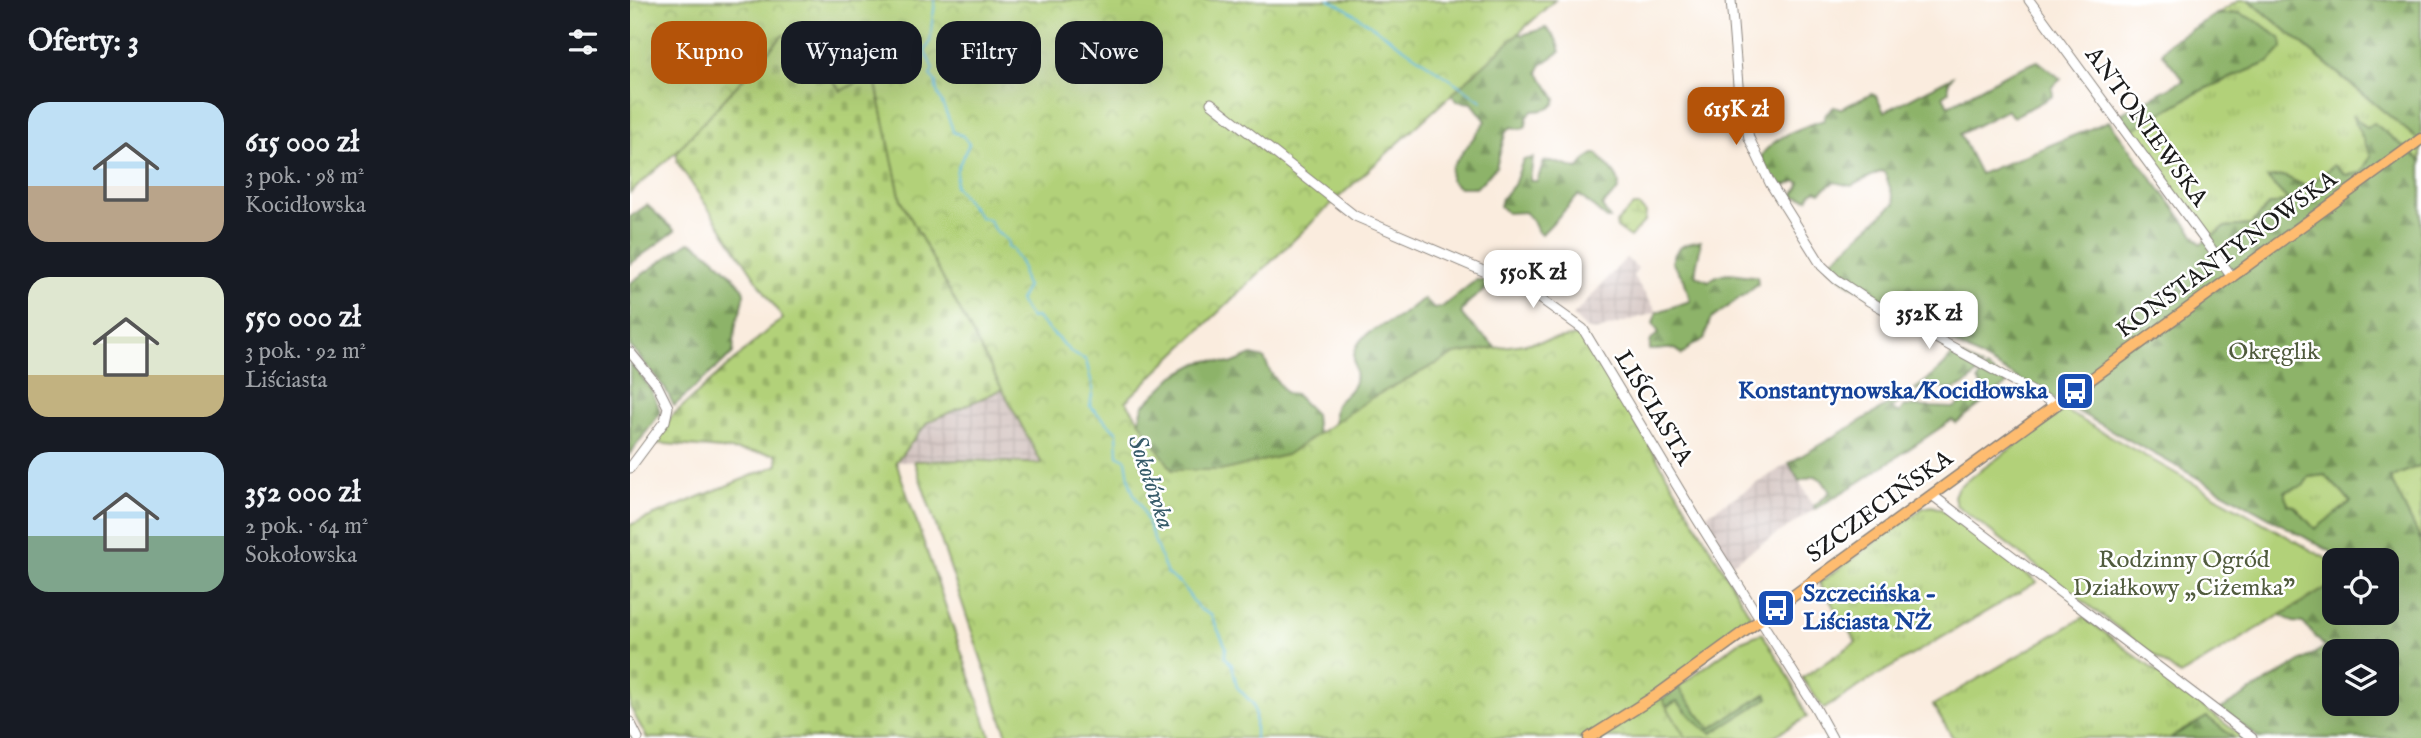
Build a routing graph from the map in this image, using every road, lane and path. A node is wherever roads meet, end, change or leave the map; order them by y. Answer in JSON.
{"nodes":[{"id":1,"x":1731,"y":0,"type":"edge"},
{"id":2,"x":2029,"y":0,"type":"edge"},
{"id":3,"x":1211,"y":103,"type":"dead end"},
{"id":4,"x":2421,"y":139,"type":"edge"},
{"id":5,"x":2232,"y":277,"type":"junction"},
{"id":6,"x":630,"y":352,"type":"edge"},
{"id":7,"x":2057,"y":405,"type":"junction"},
{"id":8,"x":630,"y":468,"type":"edge"},
{"id":9,"x":1932,"y":495,"type":"junction"},
{"id":10,"x":1760,"y":620,"type":"junction"},
{"id":11,"x":630,"y":722,"type":"edge"},
{"id":12,"x":638,"y":738,"type":"edge"},
{"id":13,"x":1589,"y":738,"type":"edge"},
{"id":14,"x":1832,"y":738,"type":"edge"},
{"id":15,"x":2252,"y":738,"type":"edge"}],
"edges":[{"from":1,"to":7,"type":"street"},
{"from":2,"to":5,"type":"street","name":"ANTONIEWSKA"},
{"from":3,"to":10,"type":"street","name":"LIŚCIASTA"},
{"from":4,"to":5,"type":"main road","name":"KONSTANTYNOWSKA"},
{"from":5,"to":7,"type":"main road","name":"KONSTANTYNOWSKA"},
{"from":6,"to":8,"type":"street"},
{"from":7,"to":9,"type":"main road","name":"SZCZECIŃSKA"},
{"from":9,"to":10,"type":"main road","name":"SZCZECIŃSKA"},
{"from":9,"to":15,"type":"street"},
{"from":10,"to":13,"type":"main road","name":"SZCZECIŃSKA"},
{"from":10,"to":14,"type":"street","name":"LIŚCIASTA"},
{"from":11,"to":12,"type":"street"}]}
